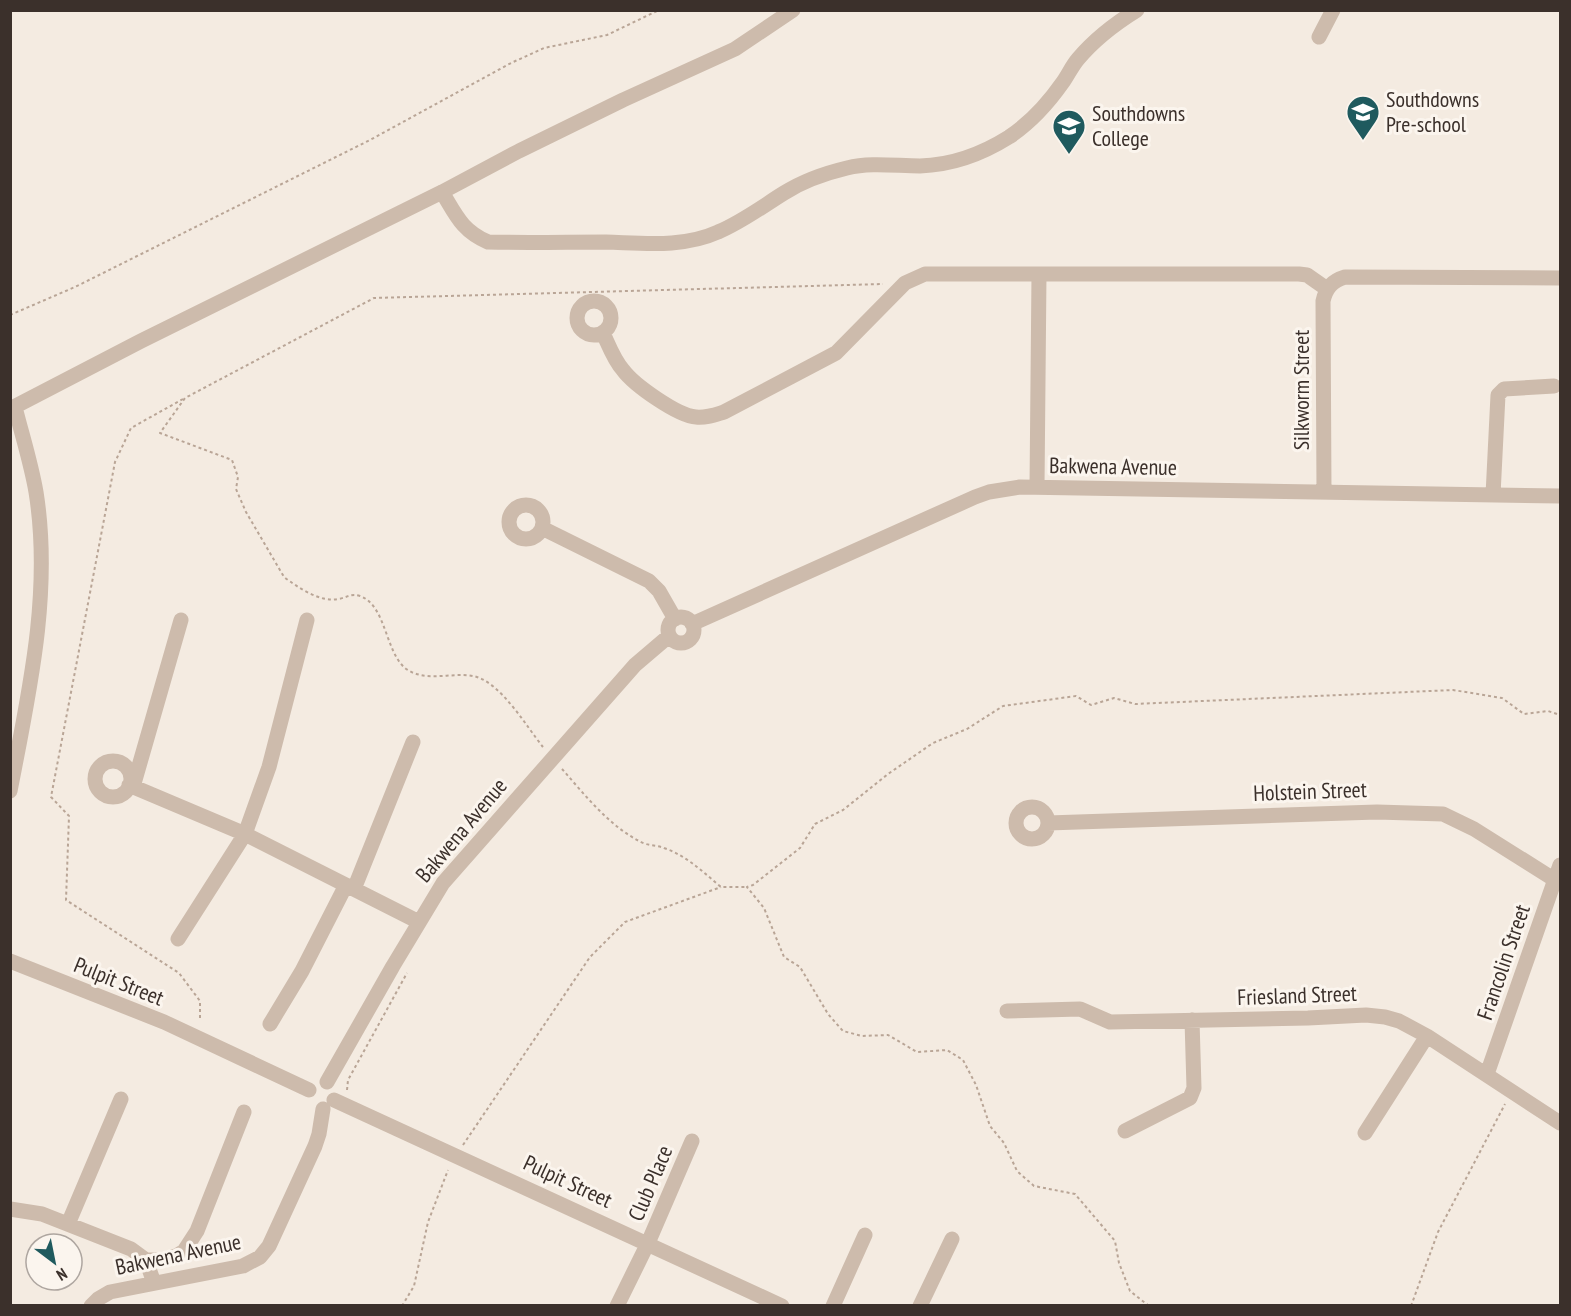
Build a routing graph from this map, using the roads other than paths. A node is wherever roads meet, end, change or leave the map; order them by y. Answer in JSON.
{"nodes":[{"id":1,"x":793,"y":10,"type":"edge"},
{"id":2,"x":1137,"y":10,"type":"edge"},
{"id":3,"x":1333,"y":10,"type":"edge"},
{"id":4,"x":1319,"y":37,"type":"dead end"},
{"id":5,"x":442,"y":192,"type":"junction"},
{"id":6,"x":1039,"y":274,"type":"junction"},
{"id":7,"x":1560,"y":278,"type":"edge"},
{"id":8,"x":1327,"y":289,"type":"junction"},
{"id":9,"x":603,"y":333,"type":"dead end"},
{"id":10,"x":1554,"y":386,"type":"dead end"},
{"id":11,"x":13,"y":408,"type":"edge"},
{"id":12,"x":1037,"y":487,"type":"junction"},
{"id":13,"x":1324,"y":492,"type":"junction"},
{"id":14,"x":1493,"y":495,"type":"junction"},
{"id":15,"x":1560,"y":496,"type":"edge"},
{"id":16,"x":542,"y":528,"type":"dead end"},
{"id":17,"x":675,"y":618,"type":"junction"},
{"id":18,"x":181,"y":620,"type":"dead end"},
{"id":19,"x":307,"y":620,"type":"dead end"},
{"id":20,"x":692,"y":624,"type":"junction"},
{"id":21,"x":669,"y":636,"type":"junction"},
{"id":22,"x":413,"y":742,"type":"dead end"},
{"id":23,"x":10,"y":791,"type":"edge"},
{"id":24,"x":1048,"y":823,"type":"dead end"},
{"id":25,"x":244,"y":834,"type":"junction"},
{"id":26,"x":1560,"y":865,"type":"edge"},
{"id":27,"x":1555,"y":880,"type":"junction"},
{"id":28,"x":350,"y":887,"type":"junction"},
{"id":29,"x":419,"y":922,"type":"junction"},
{"id":30,"x":178,"y":939,"type":"dead end"},
{"id":31,"x":10,"y":961,"type":"edge"},
{"id":32,"x":1007,"y":1011,"type":"dead end"},
{"id":33,"x":1192,"y":1020,"type":"junction"},
{"id":34,"x":270,"y":1024,"type":"dead end"},
{"id":35,"x":1427,"y":1036,"type":"junction"},
{"id":36,"x":1487,"y":1074,"type":"junction"},
{"id":37,"x":327,"y":1082,"type":"junction"},
{"id":38,"x":309,"y":1090,"type":"junction"},
{"id":39,"x":121,"y":1099,"type":"dead end"},
{"id":40,"x":328,"y":1104,"type":"junction"},
{"id":41,"x":244,"y":1112,"type":"dead end"},
{"id":42,"x":1560,"y":1123,"type":"edge"},
{"id":43,"x":1125,"y":1131,"type":"dead end"},
{"id":44,"x":1365,"y":1133,"type":"dead end"},
{"id":45,"x":692,"y":1141,"type":"dead end"},
{"id":46,"x":10,"y":1209,"type":"edge"},
{"id":47,"x":68,"y":1224,"type":"junction"},
{"id":48,"x":865,"y":1235,"type":"dead end"},
{"id":49,"x":952,"y":1239,"type":"dead end"},
{"id":50,"x":648,"y":1243,"type":"junction"},
{"id":51,"x":146,"y":1260,"type":"junction"},
{"id":52,"x":154,"y":1283,"type":"junction"},
{"id":53,"x":91,"y":1305,"type":"edge"},
{"id":54,"x":617,"y":1305,"type":"edge"},
{"id":55,"x":782,"y":1305,"type":"edge"},
{"id":56,"x":833,"y":1305,"type":"edge"},
{"id":57,"x":920,"y":1305,"type":"edge"}],
"edges":[{"from":1,"to":5,"type":"street"},
{"from":2,"to":5,"type":"street"},
{"from":3,"to":4,"type":"street"},
{"from":5,"to":11,"type":"street"},
{"from":6,"to":8,"type":"street"},
{"from":6,"to":9,"type":"street"},
{"from":6,"to":12,"type":"street"},
{"from":7,"to":8,"type":"street"},
{"from":8,"to":13,"type":"street","name":"Silkworm Street"},
{"from":10,"to":14,"type":"street"},
{"from":11,"to":23,"type":"street"},
{"from":12,"to":13,"type":"street","name":"Bakwena Avenue"},
{"from":12,"to":20,"type":"street","name":"Bakwena Avenue"},
{"from":13,"to":14,"type":"street","name":"Bakwena Avenue"},
{"from":14,"to":15,"type":"street","name":"Bakwena Avenue"},
{"from":16,"to":17,"type":"street"},
{"from":17,"to":20,"type":"street"},
{"from":17,"to":21,"type":"street"},
{"from":18,"to":25,"type":"street"},
{"from":19,"to":25,"type":"street"},
{"from":20,"to":21,"type":"street"},
{"from":21,"to":29,"type":"street","name":"Bakwena Avenue"},
{"from":22,"to":28,"type":"street"},
{"from":24,"to":27,"type":"street","name":"Holstein Street"},
{"from":25,"to":28,"type":"street"},
{"from":25,"to":30,"type":"street"},
{"from":26,"to":27,"type":"street","name":"Francolin Street"},
{"from":27,"to":36,"type":"street","name":"Francolin Street"},
{"from":28,"to":29,"type":"street"},
{"from":28,"to":34,"type":"street"},
{"from":29,"to":37,"type":"street","name":"Bakwena Avenue"},
{"from":31,"to":38,"type":"street","name":"Pulpit Street"},
{"from":32,"to":33,"type":"street","name":"Friesland Street"},
{"from":33,"to":35,"type":"street","name":"Friesland Street"},
{"from":33,"to":43,"type":"street"},
{"from":35,"to":36,"type":"street","name":"Friesland Street"},
{"from":35,"to":44,"type":"street"},
{"from":36,"to":42,"type":"street","name":"Friesland Street"},
{"from":37,"to":38,"type":"street"},
{"from":37,"to":40,"type":"street"},
{"from":38,"to":40,"type":"street"},
{"from":39,"to":47,"type":"street"},
{"from":40,"to":50,"type":"street","name":"Pulpit Street"},
{"from":40,"to":52,"type":"street","name":"Bakwena Avenue"},
{"from":41,"to":51,"type":"street"},
{"from":45,"to":50,"type":"street","name":"Club Place"},
{"from":46,"to":47,"type":"street"},
{"from":47,"to":51,"type":"street"},
{"from":48,"to":56,"type":"street"},
{"from":49,"to":57,"type":"street"},
{"from":50,"to":54,"type":"street","name":"Club Place"},
{"from":50,"to":55,"type":"street","name":"Pulpit Street"},
{"from":51,"to":52,"type":"street"},
{"from":52,"to":53,"type":"street","name":"Bakwena Avenue"}]}
